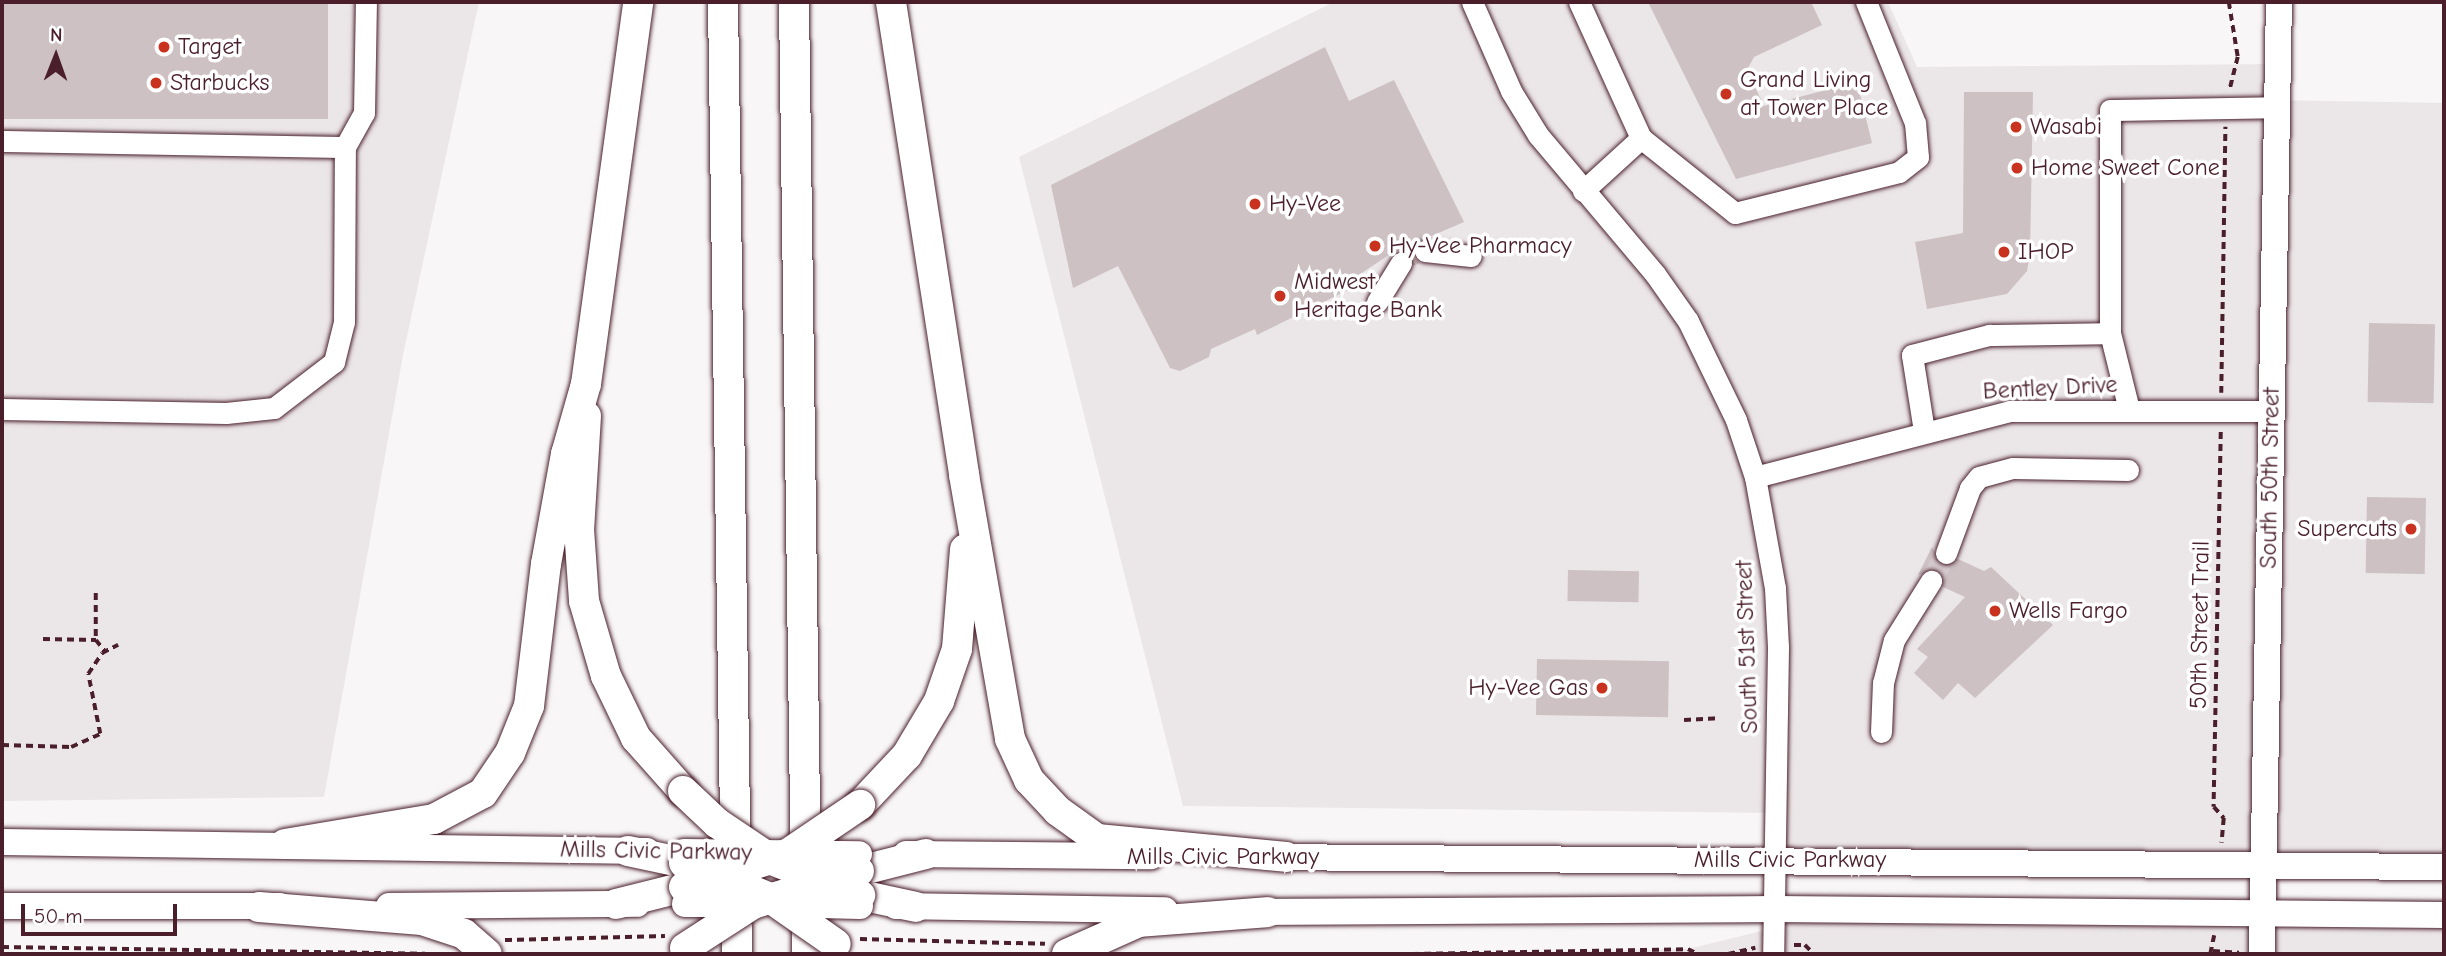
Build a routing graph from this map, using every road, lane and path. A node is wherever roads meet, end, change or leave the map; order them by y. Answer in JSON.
{"nodes":[{"id":1,"x":366,"y":2,"type":"edge"},
{"id":2,"x":638,"y":2,"type":"edge"},
{"id":3,"x":723,"y":2,"type":"edge"},
{"id":4,"x":794,"y":2,"type":"edge"},
{"id":5,"x":891,"y":2,"type":"edge"},
{"id":6,"x":1472,"y":2,"type":"edge"},
{"id":7,"x":1579,"y":2,"type":"edge"},
{"id":8,"x":1866,"y":2,"type":"edge"},
{"id":9,"x":2229,"y":2,"type":"edge"},
{"id":10,"x":2279,"y":2,"type":"edge"},
{"id":11,"x":2277,"y":107,"type":"junction"},
{"id":12,"x":2225,"y":110,"type":"junction"},
{"id":13,"x":1642,"y":138,"type":"junction"},
{"id":14,"x":2,"y":141,"type":"edge"},
{"id":15,"x":345,"y":147,"type":"junction"},
{"id":16,"x":1583,"y":191,"type":"junction"},
{"id":17,"x":1425,"y":251,"type":"dead end"},
{"id":18,"x":1471,"y":256,"type":"dead end"},
{"id":19,"x":1401,"y":263,"type":"dead end"},
{"id":20,"x":1377,"y":302,"type":"dead end"},
{"id":21,"x":2110,"y":333,"type":"junction"},
{"id":22,"x":586,"y":384,"type":"junction"},
{"id":23,"x":2221,"y":388,"type":"dead end"},
{"id":24,"x":2,"y":409,"type":"edge"},
{"id":25,"x":2129,"y":410,"type":"junction"},
{"id":26,"x":2271,"y":411,"type":"junction"},
{"id":27,"x":2221,"y":428,"type":"dead end"},
{"id":28,"x":1924,"y":431,"type":"junction"},
{"id":29,"x":2129,"y":471,"type":"dead end"},
{"id":30,"x":964,"y":475,"type":"junction"},
{"id":31,"x":1755,"y":477,"type":"junction"},
{"id":32,"x":1946,"y":553,"type":"tunnel mouth"},
{"id":33,"x":1931,"y":582,"type":"tunnel mouth"},
{"id":34,"x":96,"y":593,"type":"dead end"},
{"id":35,"x":43,"y":639,"type":"dead end"},
{"id":36,"x":96,"y":640,"type":"junction"},
{"id":37,"x":118,"y":645,"type":"dead end"},
{"id":38,"x":106,"y":651,"type":"junction"},
{"id":39,"x":1718,"y":718,"type":"dead end"},
{"id":40,"x":1684,"y":720,"type":"dead end"},
{"id":41,"x":1881,"y":732,"type":"dead end"},
{"id":42,"x":2,"y":745,"type":"edge"},
{"id":43,"x":2224,"y":818,"type":"dead end"},
{"id":44,"x":2,"y":842,"type":"edge"},
{"id":45,"x":36,"y":842,"type":"junction"},
{"id":46,"x":285,"y":844,"type":"junction"},
{"id":47,"x":2,"y":848,"type":"edge"},
{"id":48,"x":628,"y":851,"type":"joint"},
{"id":49,"x":926,"y":854,"type":"joint"},
{"id":50,"x":774,"y":855,"type":"junction"},
{"id":51,"x":1286,"y":858,"type":"junction"},
{"id":52,"x":1775,"y":859,"type":"junction"},
{"id":53,"x":2263,"y":864,"type":"junction"},
{"id":54,"x":2444,"y":867,"type":"edge"},
{"id":55,"x":721,"y":875,"type":"junction"},
{"id":56,"x":684,"y":877,"type":"junction"},
{"id":57,"x":821,"y":881,"type":"junction"},
{"id":58,"x":860,"y":881,"type":"junction"},
{"id":59,"x":768,"y":902,"type":"junction"},
{"id":60,"x":616,"y":904,"type":"joint"},
{"id":61,"x":2,"y":906,"type":"edge"},
{"id":62,"x":259,"y":907,"type":"junction"},
{"id":63,"x":916,"y":907,"type":"joint"},
{"id":64,"x":1775,"y":909,"type":"junction"},
{"id":65,"x":1268,"y":912,"type":"junction"},
{"id":66,"x":2262,"y":915,"type":"junction"},
{"id":67,"x":2444,"y":915,"type":"edge"},
{"id":68,"x":1805,"y":945,"type":"dead end"},
{"id":69,"x":853,"y":946,"type":"edge"},
{"id":70,"x":2,"y":947,"type":"edge"},
{"id":71,"x":1059,"y":949,"type":"edge"},
{"id":72,"x":1732,"y":949,"type":"dead end"},
{"id":73,"x":682,"y":951,"type":"edge"},
{"id":74,"x":425,"y":954,"type":"edge"},
{"id":75,"x":487,"y":954,"type":"edge"},
{"id":76,"x":737,"y":954,"type":"edge"},
{"id":77,"x":807,"y":954,"type":"edge"},
{"id":78,"x":1412,"y":954,"type":"edge"},
{"id":79,"x":1698,"y":954,"type":"edge"},
{"id":80,"x":1728,"y":954,"type":"edge"},
{"id":81,"x":1773,"y":954,"type":"edge"},
{"id":82,"x":1814,"y":954,"type":"edge"},
{"id":83,"x":2262,"y":954,"type":"edge"}],
"edges":[{"from":1,"to":15,"type":"street"},
{"from":2,"to":22,"type":"highway"},
{"from":3,"to":76,"type":"highway"},
{"from":4,"to":77,"type":"highway"},
{"from":5,"to":30,"type":"highway"},
{"from":6,"to":16,"type":"street","name":"South 51st Street"},
{"from":7,"to":13,"type":"street"},
{"from":8,"to":13,"type":"street"},
{"from":9,"to":12,"type":"path"},
{"from":10,"to":11,"type":"main road","name":"South 50th Street"},
{"from":11,"to":12,"type":"street"},
{"from":11,"to":26,"type":"main road","name":"South 50th Street"},
{"from":12,"to":21,"type":"street"},
{"from":12,"to":23,"type":"path"},
{"from":13,"to":16,"type":"street"},
{"from":14,"to":15,"type":"street"},
{"from":15,"to":24,"type":"street"},
{"from":16,"to":31,"type":"street","name":"South 51st Street"},
{"from":17,"to":18,"type":"street"},
{"from":19,"to":20,"type":"street"},
{"from":21,"to":25,"type":"street"},
{"from":21,"to":28,"type":"street"},
{"from":22,"to":46,"type":"highway"},
{"from":22,"to":50,"type":"highway","bridge":true},
{"from":25,"to":26,"type":"street","name":"Bentley Drive"},
{"from":25,"to":28,"type":"street","name":"Bentley Drive"},
{"from":26,"to":53,"type":"main road","name":"South 50th Street"},
{"from":27,"to":43,"type":"path","name":"50th Street Trail"},
{"from":28,"to":31,"type":"street","name":"Bentley Drive"},
{"from":29,"to":32,"type":"street"},
{"from":30,"to":50,"type":"highway","bridge":true},
{"from":30,"to":51,"type":"highway"},
{"from":31,"to":52,"type":"street","name":"South 51st Street"},
{"from":33,"to":41,"type":"street"},
{"from":34,"to":36,"type":"path"},
{"from":35,"to":36,"type":"path"},
{"from":36,"to":38,"type":"path"},
{"from":37,"to":38,"type":"path"},
{"from":38,"to":42,"type":"path"},
{"from":39,"to":40,"type":"path"},
{"from":44,"to":45,"type":"main road","name":"Mills Civic Parkway"},
{"from":45,"to":46,"type":"main road","name":"Mills Civic Parkway"},
{"from":45,"to":47,"type":"main road"},
{"from":46,"to":48,"type":"main road","name":"Mills Civic Parkway"},
{"from":48,"to":56,"type":"highway"},
{"from":49,"to":51,"type":"main road","name":"Mills Civic Parkway"},
{"from":49,"to":58,"type":"highway"},
{"from":50,"to":55,"type":"highway","bridge":true},
{"from":50,"to":56,"type":"main road","name":"Mills Civic Parkway","bridge":true},
{"from":50,"to":57,"type":"highway","bridge":true},
{"from":50,"to":58,"type":"main road","name":"Mills Civic Parkway","bridge":true},
{"from":51,"to":52,"type":"main road","name":"Mills Civic Parkway"},
{"from":52,"to":53,"type":"main road","name":"Mills Civic Parkway"},
{"from":52,"to":64,"type":"street","name":"South 51st Street"},
{"from":53,"to":54,"type":"main road","name":"Mills Civic Parkway"},
{"from":53,"to":66,"type":"main road","name":"South 50th Street"},
{"from":55,"to":56,"type":"highway","bridge":true},
{"from":55,"to":59,"type":"highway","bridge":true},
{"from":56,"to":59,"type":"main road","bridge":true},
{"from":56,"to":60,"type":"highway"},
{"from":57,"to":58,"type":"highway","bridge":true},
{"from":57,"to":59,"type":"highway","bridge":true},
{"from":58,"to":59,"type":"main road","bridge":true},
{"from":58,"to":63,"type":"highway"},
{"from":59,"to":69,"type":"highway","bridge":true},
{"from":59,"to":73,"type":"highway","bridge":true},
{"from":60,"to":62,"type":"main road"},
{"from":61,"to":62,"type":"main road"},
{"from":62,"to":75,"type":"highway"},
{"from":63,"to":65,"type":"main road","name":"Mills Civic Parkway"},
{"from":64,"to":65,"type":"main road","name":"Mills Civic Parkway"},
{"from":64,"to":66,"type":"main road","name":"Mills Civic Parkway"},
{"from":64,"to":81,"type":"street","name":"South 51st Street"},
{"from":65,"to":71,"type":"highway"},
{"from":66,"to":67,"type":"main road","name":"Mills Civic Parkway"},
{"from":66,"to":83,"type":"main road","name":"South 50th Street"},
{"from":68,"to":82,"type":"path"},
{"from":69,"to":71,"type":"path"},
{"from":70,"to":74,"type":"path"},
{"from":72,"to":80,"type":"path"},
{"from":73,"to":75,"type":"path"},
{"from":78,"to":79,"type":"path"}]}
